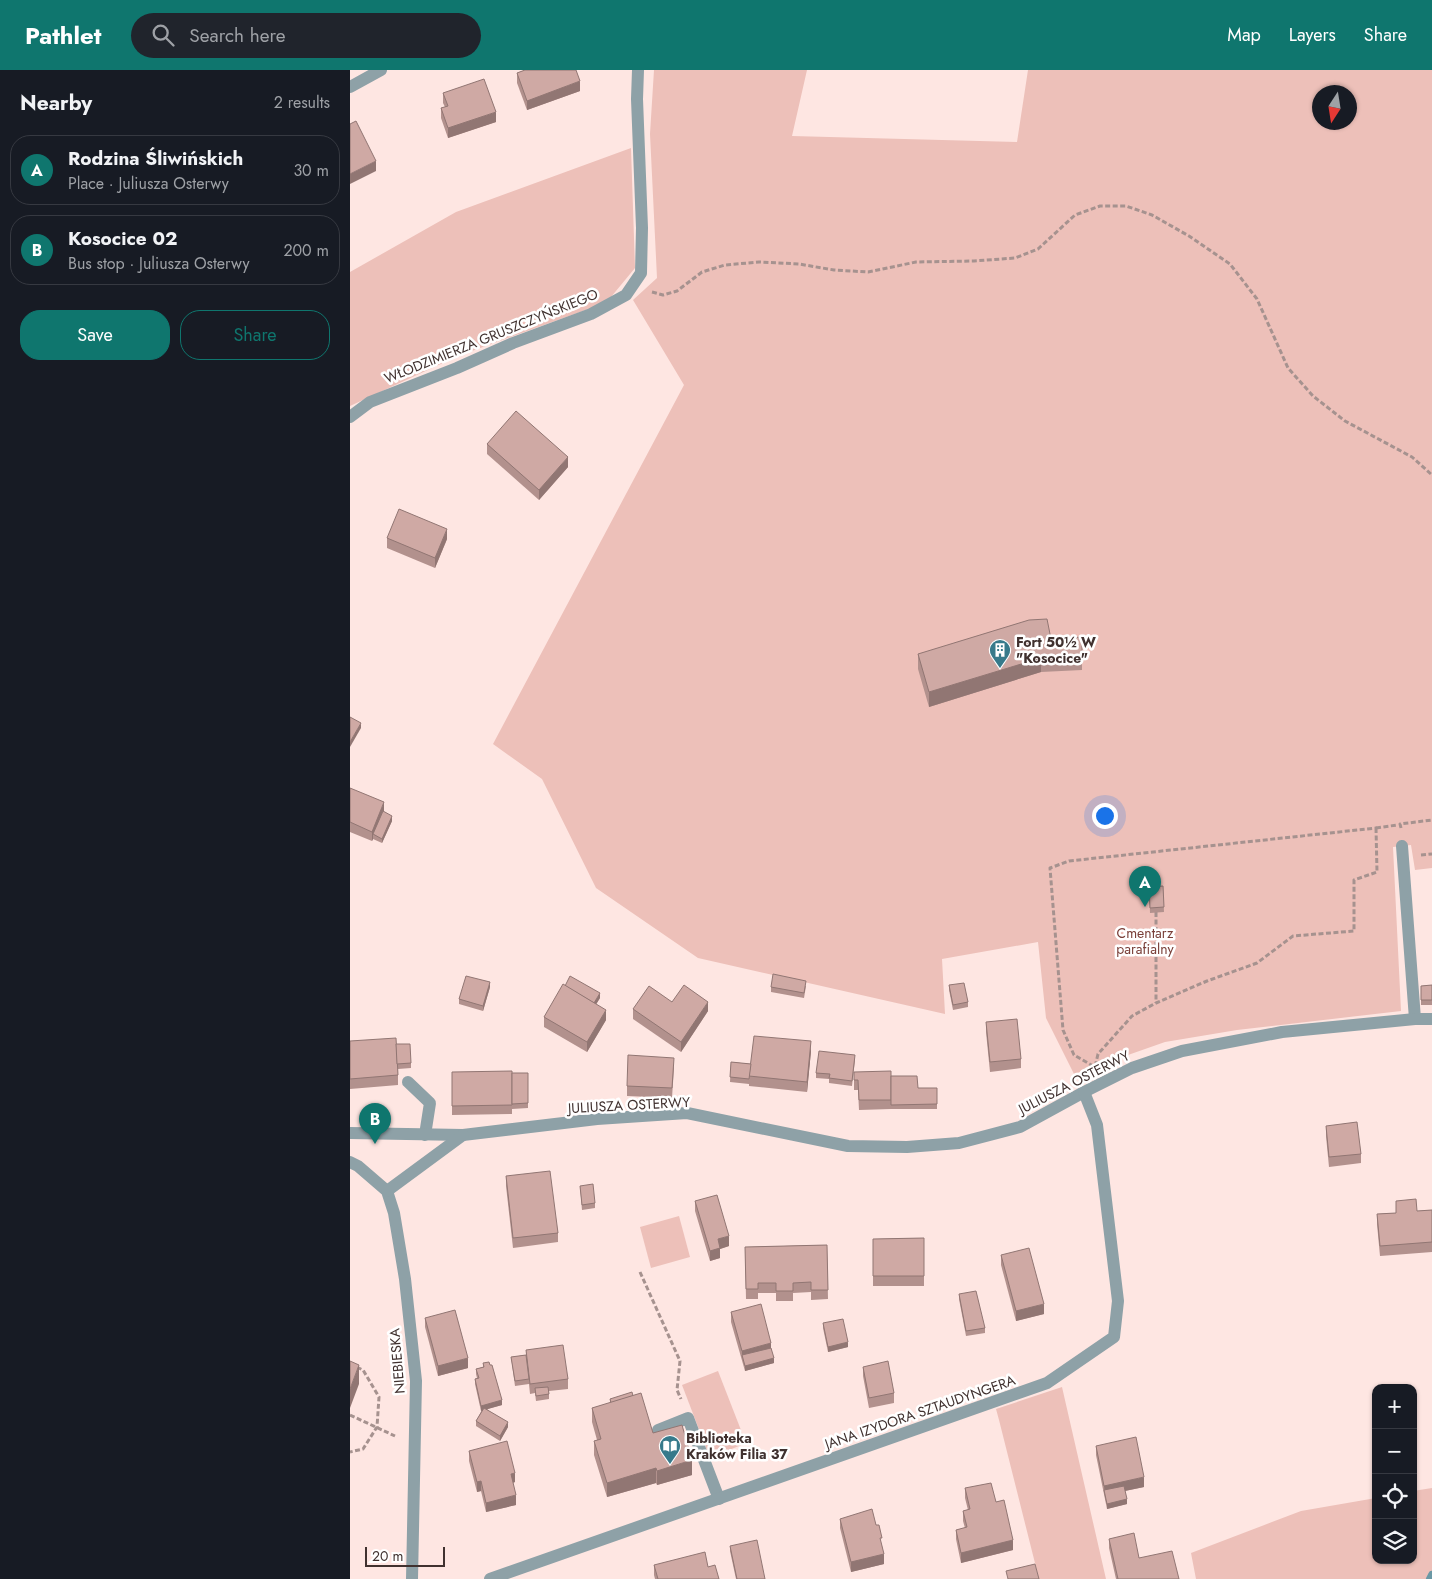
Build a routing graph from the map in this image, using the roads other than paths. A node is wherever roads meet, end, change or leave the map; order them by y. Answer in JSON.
{"nodes":[{"id":1,"x":381,"y":70,"type":"edge"},
{"id":2,"x":638,"y":70,"type":"edge"},
{"id":3,"x":350,"y":86,"type":"edge"},
{"id":4,"x":350,"y":416,"type":"edge"},
{"id":5,"x":1402,"y":846,"type":"dead end"},
{"id":6,"x":1414,"y":1019,"type":"junction"},
{"id":7,"x":1432,"y":1019,"type":"edge"},
{"id":8,"x":408,"y":1082,"type":"dead end"},
{"id":9,"x":1084,"y":1092,"type":"junction"},
{"id":10,"x":350,"y":1133,"type":"edge"},
{"id":11,"x":425,"y":1135,"type":"junction"},
{"id":12,"x":463,"y":1135,"type":"junction"},
{"id":13,"x":350,"y":1162,"type":"edge"},
{"id":14,"x":387,"y":1191,"type":"junction"},
{"id":15,"x":658,"y":1430,"type":"edge"},
{"id":16,"x":719,"y":1498,"type":"junction"},
{"id":17,"x":412,"y":1579,"type":"edge"},
{"id":18,"x":490,"y":1579,"type":"edge"}],
"edges":[{"from":1,"to":3,"type":"street"},
{"from":2,"to":4,"type":"street","name":"WŁODZIMIERZA GRUSZCZYŃSKIEGO"},
{"from":5,"to":6,"type":"street"},
{"from":6,"to":7,"type":"street","name":"JULIUSZA OSTERWY"},
{"from":6,"to":9,"type":"street","name":"JULIUSZA OSTERWY"},
{"from":8,"to":11,"type":"street"},
{"from":9,"to":12,"type":"street","name":"JULIUSZA OSTERWY"},
{"from":9,"to":16,"type":"street","name":"JANA IZYDORA SZTAUDYNGERA"},
{"from":10,"to":11,"type":"street","name":"JULIUSZA OSTERWY"},
{"from":11,"to":12,"type":"street","name":"JULIUSZA OSTERWY"},
{"from":12,"to":14,"type":"street","name":"JULIUSZA OSTERWY"},
{"from":13,"to":14,"type":"street"},
{"from":14,"to":17,"type":"street","name":"NIEBIESKA"},
{"from":15,"to":16,"type":"street"},
{"from":16,"to":18,"type":"street","name":"JANA IZYDORA SZTAUDYNGERA"}]}
